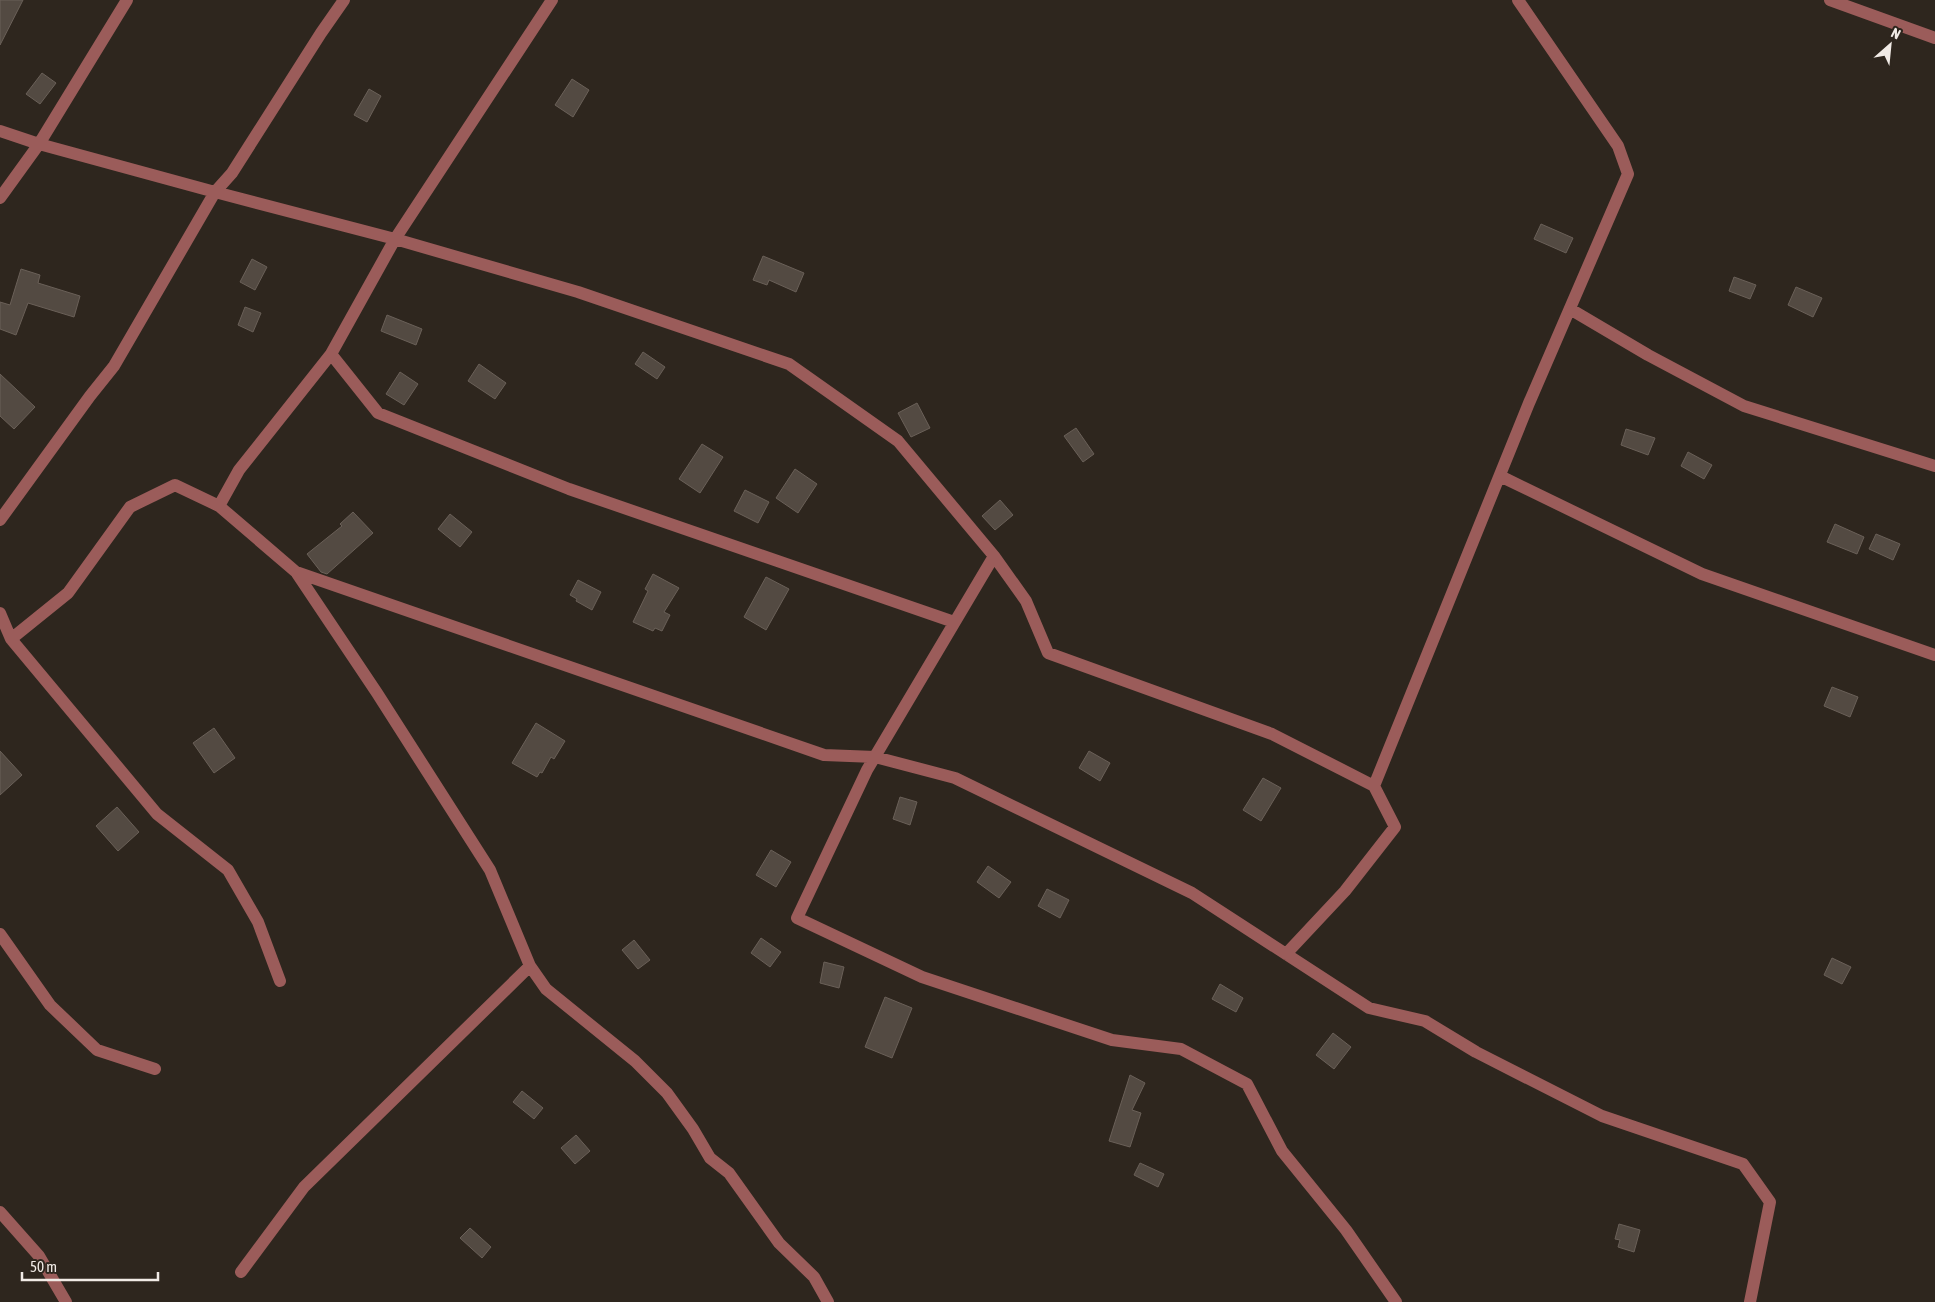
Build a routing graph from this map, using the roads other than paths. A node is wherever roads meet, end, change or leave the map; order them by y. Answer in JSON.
{"nodes":[{"id":1,"x":127,"y":0,"type":"edge"},
{"id":2,"x":344,"y":0,"type":"edge"},
{"id":3,"x":552,"y":0,"type":"edge"},
{"id":4,"x":1518,"y":0,"type":"edge"},
{"id":5,"x":1830,"y":0,"type":"edge"},
{"id":6,"x":1935,"y":38,"type":"edge"},
{"id":7,"x":0,"y":131,"type":"edge"},
{"id":8,"x":39,"y":144,"type":"junction"},
{"id":9,"x":215,"y":192,"type":"junction"},
{"id":10,"x":0,"y":198,"type":"edge"},
{"id":11,"x":395,"y":240,"type":"junction"},
{"id":12,"x":1570,"y":309,"type":"junction"},
{"id":13,"x":331,"y":354,"type":"junction"},
{"id":14,"x":1935,"y":466,"type":"edge"},
{"id":15,"x":1500,"y":476,"type":"junction"},
{"id":16,"x":220,"y":506,"type":"junction"},
{"id":17,"x":0,"y":520,"type":"edge"},
{"id":18,"x":994,"y":556,"type":"junction"},
{"id":19,"x":296,"y":572,"type":"junction"},
{"id":20,"x":0,"y":613,"type":"edge"},
{"id":21,"x":954,"y":622,"type":"junction"},
{"id":22,"x":11,"y":639,"type":"junction"},
{"id":23,"x":1935,"y":655,"type":"edge"},
{"id":24,"x":875,"y":756,"type":"junction"},
{"id":25,"x":1374,"y":786,"type":"junction"},
{"id":26,"x":0,"y":934,"type":"edge"},
{"id":27,"x":1286,"y":954,"type":"junction"},
{"id":28,"x":530,"y":966,"type":"junction"},
{"id":29,"x":280,"y":981,"type":"dead end"},
{"id":30,"x":155,"y":1069,"type":"dead end"},
{"id":31,"x":0,"y":1212,"type":"edge"},
{"id":32,"x":241,"y":1272,"type":"dead end"},
{"id":33,"x":66,"y":1302,"type":"edge"},
{"id":34,"x":828,"y":1302,"type":"edge"},
{"id":35,"x":1395,"y":1302,"type":"edge"},
{"id":36,"x":1750,"y":1302,"type":"edge"}],
"edges":[{"from":1,"to":8,"type":"street"},
{"from":2,"to":9,"type":"street"},
{"from":3,"to":11,"type":"street"},
{"from":4,"to":12,"type":"street"},
{"from":5,"to":6,"type":"street"},
{"from":7,"to":8,"type":"street"},
{"from":8,"to":9,"type":"street"},
{"from":8,"to":10,"type":"street"},
{"from":9,"to":11,"type":"street"},
{"from":9,"to":17,"type":"street"},
{"from":11,"to":13,"type":"street"},
{"from":11,"to":18,"type":"street"},
{"from":12,"to":14,"type":"street"},
{"from":12,"to":15,"type":"street"},
{"from":13,"to":16,"type":"street"},
{"from":13,"to":21,"type":"street"},
{"from":15,"to":23,"type":"street"},
{"from":15,"to":25,"type":"street"},
{"from":16,"to":19,"type":"street"},
{"from":16,"to":22,"type":"street"},
{"from":18,"to":21,"type":"street"},
{"from":18,"to":25,"type":"street"},
{"from":19,"to":24,"type":"street"},
{"from":19,"to":28,"type":"street"},
{"from":20,"to":22,"type":"street"},
{"from":21,"to":24,"type":"street"},
{"from":22,"to":29,"type":"street"},
{"from":24,"to":27,"type":"street"},
{"from":24,"to":35,"type":"street"},
{"from":25,"to":27,"type":"street"},
{"from":26,"to":30,"type":"street"},
{"from":27,"to":36,"type":"street"},
{"from":28,"to":32,"type":"street"},
{"from":28,"to":34,"type":"street"},
{"from":31,"to":33,"type":"street"}]}
